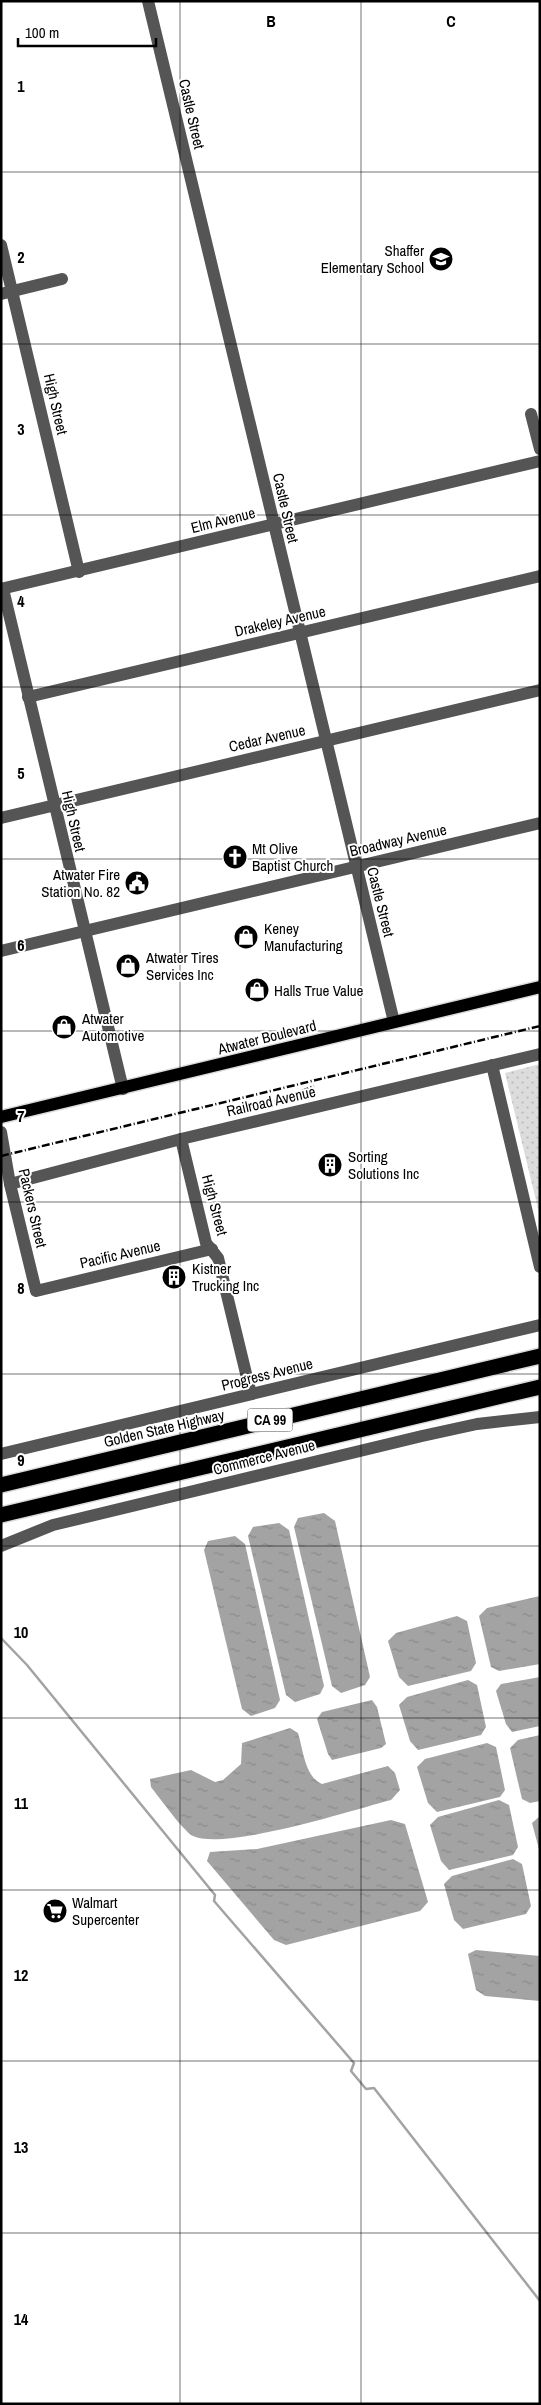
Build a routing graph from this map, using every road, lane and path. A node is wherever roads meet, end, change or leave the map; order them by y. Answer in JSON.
{"nodes":[{"id":1,"x":148,"y":1,"type":"edge"},
{"id":2,"x":1,"y":245,"type":"edge"},
{"id":3,"x":62,"y":279,"type":"dead end"},
{"id":4,"x":7,"y":293,"type":"edge"},
{"id":5,"x":531,"y":414,"type":"dead end"},
{"id":6,"x":540,"y":449,"type":"edge"},
{"id":7,"x":540,"y":461,"type":"edge"},
{"id":8,"x":274,"y":525,"type":"junction"},
{"id":9,"x":79,"y":572,"type":"junction"},
{"id":10,"x":540,"y":576,"type":"edge"},
{"id":11,"x":2,"y":589,"type":"edge"},
{"id":12,"x":299,"y":633,"type":"junction"},
{"id":13,"x":540,"y":690,"type":"edge"},
{"id":14,"x":28,"y":697,"type":"junction"},
{"id":15,"x":325,"y":741,"type":"junction"},
{"id":16,"x":54,"y":805,"type":"junction"},
{"id":17,"x":1,"y":818,"type":"edge"},
{"id":18,"x":540,"y":824,"type":"edge"},
{"id":19,"x":356,"y":867,"type":"junction"},
{"id":20,"x":84,"y":932,"type":"junction"},
{"id":21,"x":1,"y":951,"type":"edge"},
{"id":22,"x":540,"y":987,"type":"edge"},
{"id":23,"x":394,"y":1022,"type":"junction"},
{"id":24,"x":540,"y":1054,"type":"edge"},
{"id":25,"x":492,"y":1065,"type":"junction"},
{"id":26,"x":123,"y":1089,"type":"junction"},
{"id":27,"x":1,"y":1117,"type":"edge"},
{"id":28,"x":1,"y":1132,"type":"edge"},
{"id":29,"x":181,"y":1139,"type":"junction"},
{"id":30,"x":10,"y":1184,"type":"junction"},
{"id":31,"x":212,"y":1249,"type":"junction"},
{"id":32,"x":540,"y":1267,"type":"edge"},
{"id":33,"x":36,"y":1291,"type":"joint"},
{"id":34,"x":540,"y":1325,"type":"edge"},
{"id":35,"x":540,"y":1356,"type":"edge"},
{"id":36,"x":540,"y":1387,"type":"edge"},
{"id":37,"x":251,"y":1394,"type":"junction"},
{"id":38,"x":540,"y":1417,"type":"edge"},
{"id":39,"x":1,"y":1454,"type":"edge"},
{"id":40,"x":1,"y":1485,"type":"edge"},
{"id":41,"x":1,"y":1515,"type":"edge"},
{"id":42,"x":1,"y":1546,"type":"edge"}],
"edges":[{"from":1,"to":8,"type":"street","name":"Castle Street"},
{"from":2,"to":4,"type":"street","name":"High Street"},
{"from":3,"to":4,"type":"street"},
{"from":4,"to":9,"type":"street","name":"High Street"},
{"from":5,"to":6,"type":"street"},
{"from":7,"to":8,"type":"street","name":"Elm Avenue"},
{"from":8,"to":9,"type":"street","name":"Elm Avenue"},
{"from":8,"to":12,"type":"street","name":"Castle Street"},
{"from":9,"to":11,"type":"street","name":"Elm Avenue"},
{"from":10,"to":12,"type":"street","name":"Drakeley Avenue"},
{"from":11,"to":14,"type":"street","name":"High Street"},
{"from":12,"to":14,"type":"street","name":"Drakeley Avenue"},
{"from":12,"to":15,"type":"street","name":"Castle Street"},
{"from":13,"to":15,"type":"street","name":"Cedar Avenue"},
{"from":14,"to":16,"type":"street","name":"High Street"},
{"from":15,"to":16,"type":"street","name":"Cedar Avenue"},
{"from":15,"to":19,"type":"street","name":"Castle Street"},
{"from":16,"to":17,"type":"street","name":"Cedar Avenue"},
{"from":16,"to":20,"type":"street","name":"High Street"},
{"from":18,"to":19,"type":"street","name":"Broadway Avenue"},
{"from":19,"to":20,"type":"street","name":"Broadway Avenue"},
{"from":19,"to":23,"type":"street","name":"Castle Street"},
{"from":20,"to":21,"type":"street","name":"Broadway Avenue"},
{"from":20,"to":26,"type":"street","name":"High Street"},
{"from":22,"to":23,"type":"main road","name":"Atwater Boulevard"},
{"from":23,"to":26,"type":"main road","name":"Atwater Boulevard"},
{"from":24,"to":25,"type":"street","name":"Railroad Avenue"},
{"from":25,"to":29,"type":"street","name":"Railroad Avenue"},
{"from":25,"to":32,"type":"street"},
{"from":26,"to":27,"type":"main road","name":"Atwater Boulevard"},
{"from":28,"to":30,"type":"street","name":"Packers Street"},
{"from":29,"to":30,"type":"street","name":"Railroad Avenue"},
{"from":29,"to":31,"type":"street","name":"High Street"},
{"from":30,"to":33,"type":"street","name":"Packers Street"},
{"from":31,"to":33,"type":"street","name":"Pacific Avenue"},
{"from":31,"to":37,"type":"street","name":"High Street"},
{"from":34,"to":37,"type":"street","name":"Progress Avenue"},
{"from":35,"to":40,"type":"highway","name":"Golden State Highway","number":"CA 99"},
{"from":36,"to":41,"type":"highway","number":"CA 99"},
{"from":37,"to":39,"type":"street","name":"Progress Avenue"},
{"from":38,"to":42,"type":"street","name":"Commerce Avenue"}]}
